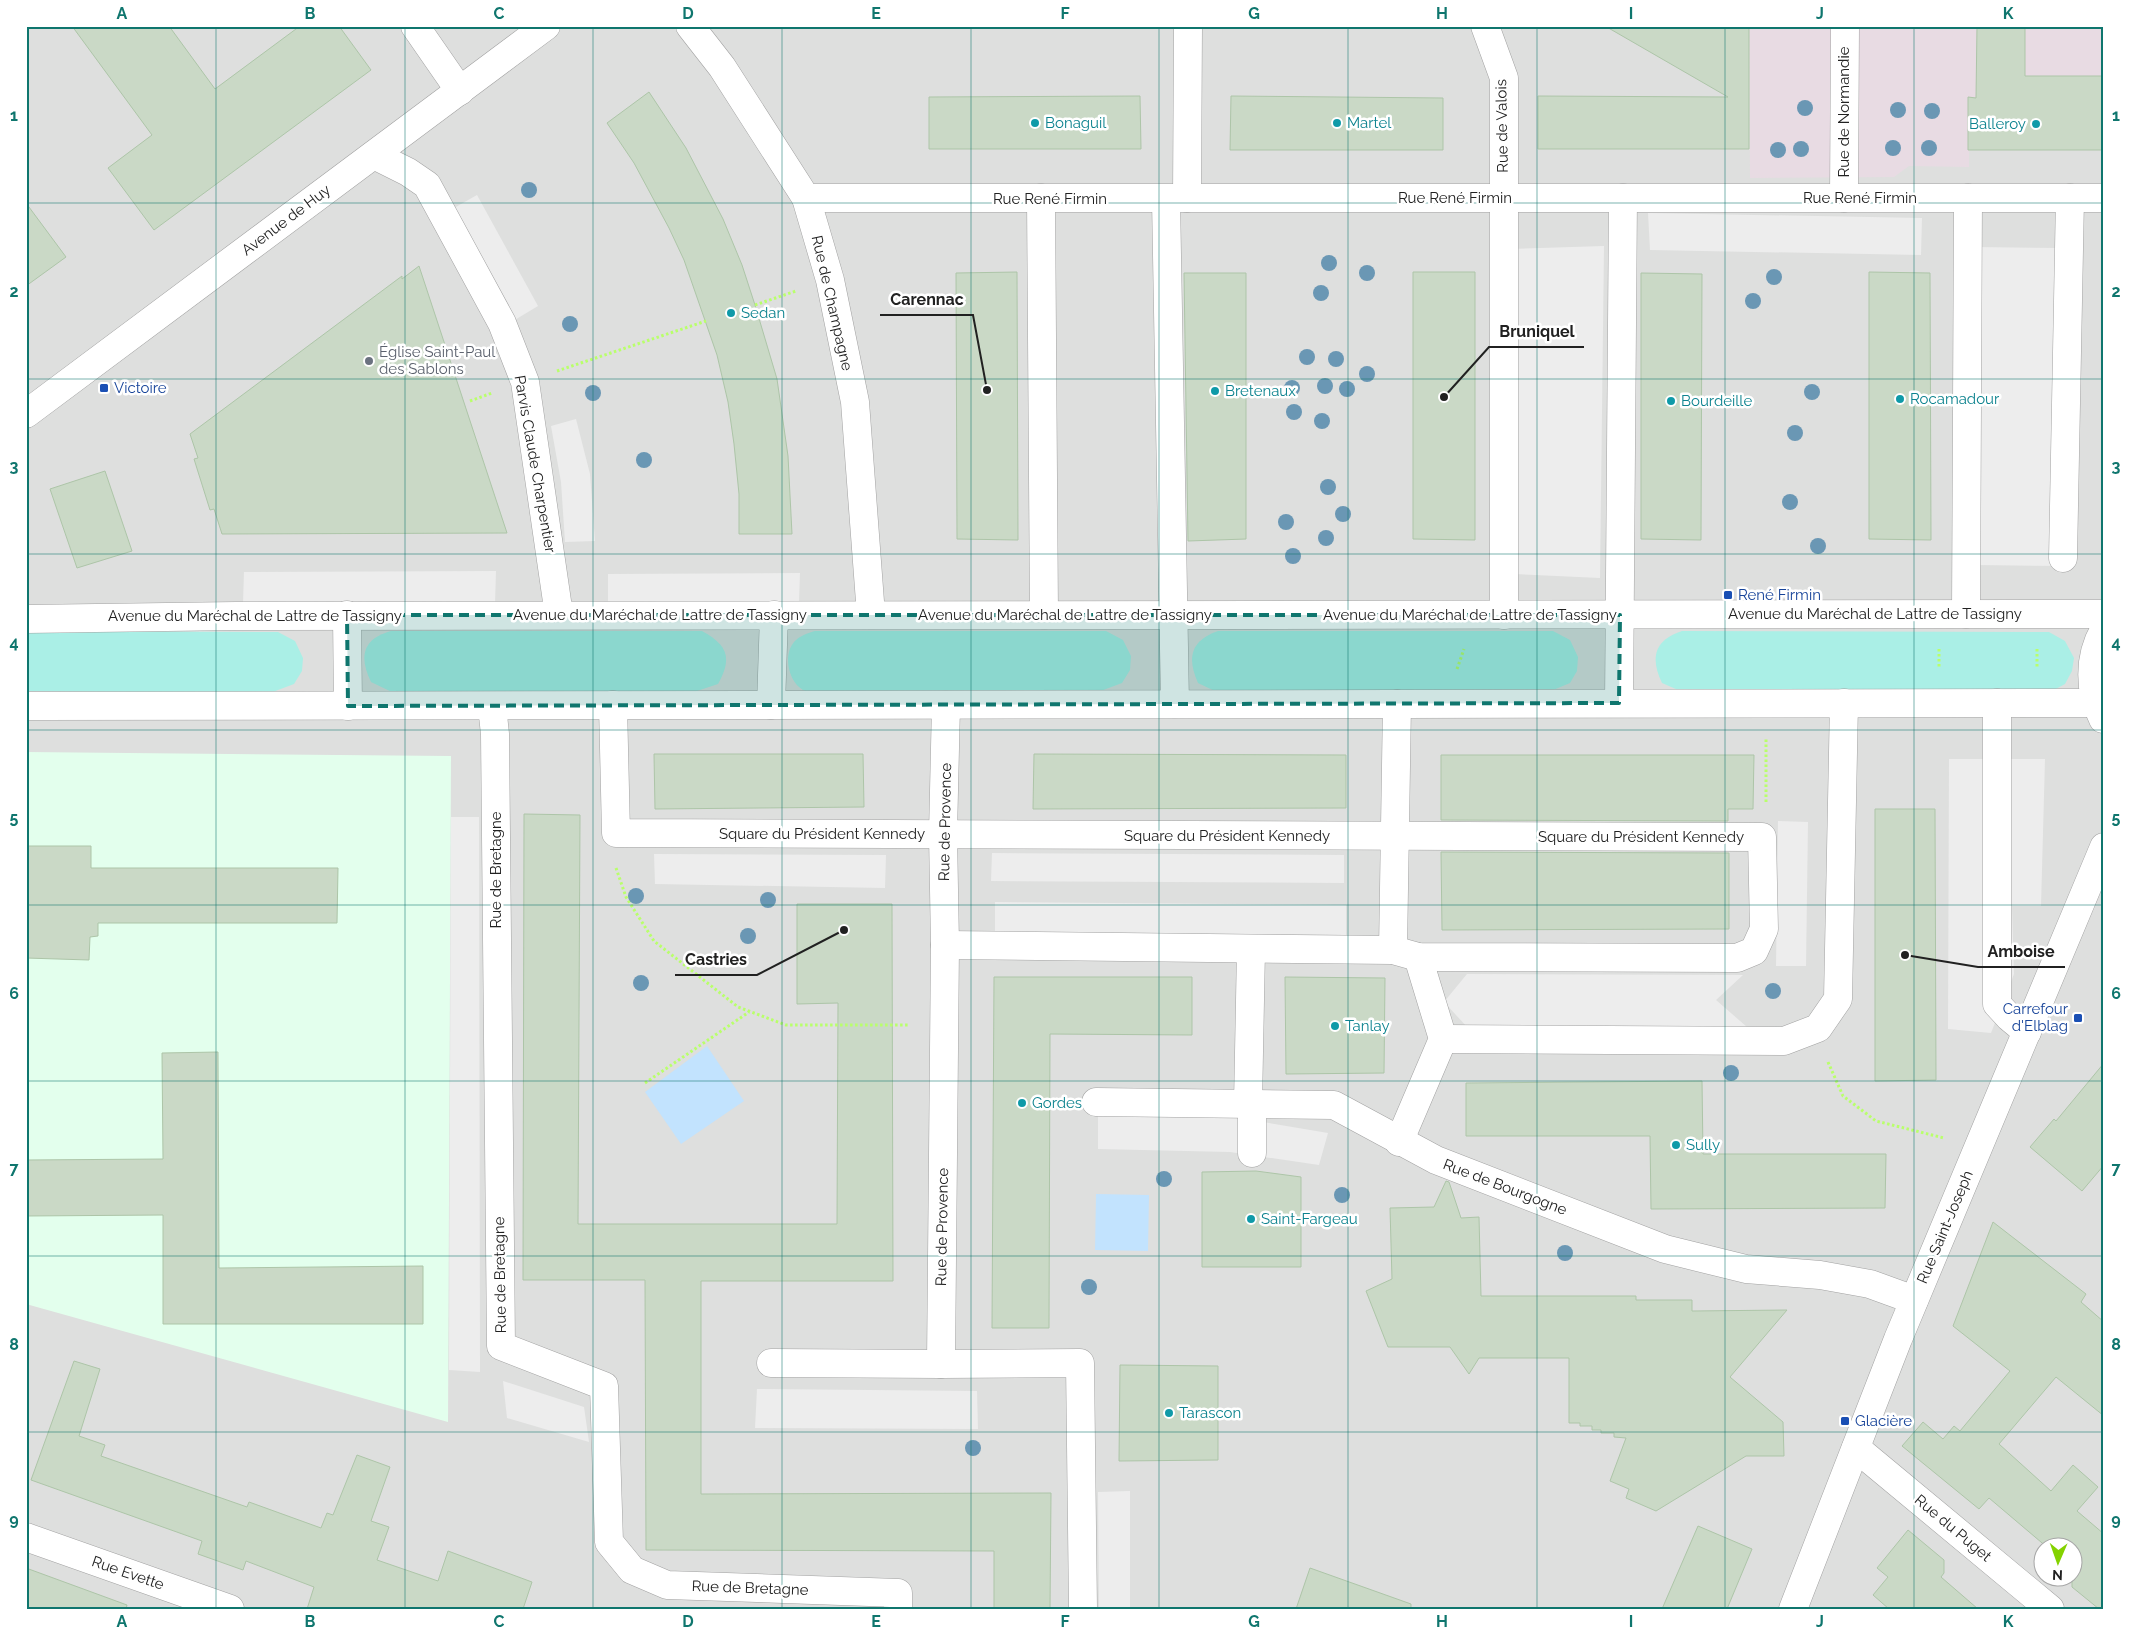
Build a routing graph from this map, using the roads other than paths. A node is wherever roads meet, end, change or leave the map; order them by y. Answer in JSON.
{"nodes":[{"id":1,"x":415,"y":26,"type":"edge"},
{"id":2,"x":546,"y":26,"type":"edge"},
{"id":3,"x":690,"y":26,"type":"edge"},
{"id":4,"x":1188,"y":26,"type":"edge"},
{"id":5,"x":1485,"y":26,"type":"edge"},
{"id":6,"x":1845,"y":26,"type":"edge"},
{"id":7,"x":460,"y":91,"type":"junction"},
{"id":8,"x":374,"y":155,"type":"junction"},
{"id":9,"x":806,"y":198,"type":"junction"},
{"id":10,"x":1041,"y":198,"type":"junction"},
{"id":11,"x":1177,"y":198,"type":"junction"},
{"id":12,"x":1502,"y":198,"type":"junction"},
{"id":13,"x":1623,"y":198,"type":"junction"},
{"id":14,"x":1844,"y":198,"type":"junction"},
{"id":15,"x":1968,"y":198,"type":"junction"},
{"id":16,"x":2070,"y":198,"type":"junction"},
{"id":17,"x":2104,"y":198,"type":"edge"},
{"id":18,"x":26,"y":414,"type":"edge"},
{"id":19,"x":2063,"y":558,"type":"dead end"},
{"id":20,"x":1966,"y":614,"type":"junction"},
{"id":21,"x":2104,"y":614,"type":"edge"},
{"id":22,"x":347,"y":615,"type":"junction"},
{"id":23,"x":559,"y":615,"type":"junction"},
{"id":24,"x":774,"y":615,"type":"junction"},
{"id":25,"x":871,"y":615,"type":"junction"},
{"id":26,"x":1044,"y":615,"type":"junction"},
{"id":27,"x":1173,"y":615,"type":"junction"},
{"id":28,"x":1504,"y":615,"type":"junction"},
{"id":29,"x":1620,"y":615,"type":"junction"},
{"id":30,"x":26,"y":619,"type":"edge"},
{"id":31,"x":2104,"y":630,"type":"edge"},
{"id":32,"x":1844,"y":703,"type":"junction"},
{"id":33,"x":1997,"y":703,"type":"junction"},
{"id":34,"x":1175,"y":704,"type":"junction"},
{"id":35,"x":1397,"y":704,"type":"junction"},
{"id":36,"x":1619,"y":704,"type":"junction"},
{"id":37,"x":613,"y":705,"type":"junction"},
{"id":38,"x":771,"y":705,"type":"junction"},
{"id":39,"x":946,"y":705,"type":"junction"},
{"id":40,"x":26,"y":706,"type":"edge"},
{"id":41,"x":348,"y":706,"type":"junction"},
{"id":42,"x":492,"y":706,"type":"junction"},
{"id":43,"x":2099,"y":712,"type":"edge"},
{"id":44,"x":944,"y":834,"type":"junction"},
{"id":45,"x":1396,"y":837,"type":"junction"},
{"id":46,"x":2104,"y":847,"type":"edge"},
{"id":47,"x":945,"y":945,"type":"junction"},
{"id":48,"x":1251,"y":949,"type":"junction"},
{"id":49,"x":1406,"y":954,"type":"junction"},
{"id":50,"x":2027,"y":1032,"type":"junction"},
{"id":51,"x":1443,"y":1039,"type":"junction"},
{"id":52,"x":1096,"y":1102,"type":"dead end"},
{"id":53,"x":1250,"y":1104,"type":"junction"},
{"id":54,"x":1399,"y":1142,"type":"junction"},
{"id":55,"x":1252,"y":1153,"type":"dead end"},
{"id":56,"x":1914,"y":1300,"type":"junction"},
{"id":57,"x":772,"y":1363,"type":"dead end"},
{"id":58,"x":941,"y":1364,"type":"junction"},
{"id":59,"x":1856,"y":1448,"type":"junction"},
{"id":60,"x":26,"y":1537,"type":"edge"},
{"id":61,"x":230,"y":1609,"type":"edge"},
{"id":62,"x":898,"y":1609,"type":"edge"},
{"id":63,"x":1083,"y":1609,"type":"edge"},
{"id":64,"x":1793,"y":1609,"type":"edge"},
{"id":65,"x":2050,"y":1609,"type":"edge"}],
"edges":[{"from":1,"to":7,"type":"street"},
{"from":2,"to":7,"type":"street","name":"Avenue de Huy"},
{"from":3,"to":9,"type":"street","name":"Rue de Champagne"},
{"from":4,"to":11,"type":"street"},
{"from":5,"to":12,"type":"street","name":"Rue de Valois"},
{"from":6,"to":14,"type":"street","name":"Rue de Normandie"},
{"from":7,"to":8,"type":"street","name":"Avenue de Huy"},
{"from":8,"to":18,"type":"street","name":"Avenue de Huy"},
{"from":8,"to":23,"type":"street","name":"Parvis Claude Charpentier"},
{"from":9,"to":10,"type":"street","name":"Rue René Firmin"},
{"from":9,"to":25,"type":"street","name":"Rue de Champagne"},
{"from":10,"to":11,"type":"street","name":"Rue René Firmin"},
{"from":10,"to":26,"type":"street"},
{"from":11,"to":12,"type":"street","name":"Rue René Firmin"},
{"from":11,"to":27,"type":"street"},
{"from":12,"to":13,"type":"street","name":"Rue René Firmin"},
{"from":12,"to":28,"type":"street","name":"Rue de Valois"},
{"from":13,"to":14,"type":"street","name":"Rue René Firmin"},
{"from":13,"to":29,"type":"street"},
{"from":14,"to":15,"type":"street","name":"Rue René Firmin"},
{"from":15,"to":16,"type":"street","name":"Rue René Firmin"},
{"from":15,"to":20,"type":"street"},
{"from":16,"to":17,"type":"street","name":"Rue René Firmin"},
{"from":16,"to":19,"type":"street"},
{"from":20,"to":21,"type":"street","name":"Avenue du Maréchal de Lattre de Tassigny"},
{"from":20,"to":29,"type":"street","name":"Avenue du Maréchal de Lattre de Tassigny"},
{"from":22,"to":23,"type":"street","name":"Avenue du Maréchal de Lattre de Tassigny"},
{"from":22,"to":30,"type":"street","name":"Avenue du Maréchal de Lattre de Tassigny"},
{"from":22,"to":41,"type":"street"},
{"from":23,"to":24,"type":"street","name":"Avenue du Maréchal de Lattre de Tassigny"},
{"from":24,"to":25,"type":"street","name":"Avenue du Maréchal de Lattre de Tassigny"},
{"from":24,"to":38,"type":"street"},
{"from":25,"to":26,"type":"street","name":"Avenue du Maréchal de Lattre de Tassigny"},
{"from":26,"to":27,"type":"street","name":"Avenue du Maréchal de Lattre de Tassigny"},
{"from":27,"to":28,"type":"street","name":"Avenue du Maréchal de Lattre de Tassigny"},
{"from":27,"to":34,"type":"street"},
{"from":28,"to":29,"type":"street","name":"Avenue du Maréchal de Lattre de Tassigny"},
{"from":29,"to":36,"type":"street"},
{"from":31,"to":43,"type":"street"},
{"from":32,"to":33,"type":"street"},
{"from":32,"to":36,"type":"street"},
{"from":32,"to":51,"type":"street"},
{"from":33,"to":43,"type":"street"},
{"from":33,"to":50,"type":"street"},
{"from":34,"to":35,"type":"street"},
{"from":34,"to":39,"type":"street"},
{"from":35,"to":36,"type":"street"},
{"from":35,"to":45,"type":"street"},
{"from":37,"to":38,"type":"street"},
{"from":37,"to":42,"type":"street"},
{"from":37,"to":44,"type":"street","name":"Square du Président Kennedy"},
{"from":38,"to":39,"type":"street"},
{"from":39,"to":44,"type":"street","name":"Rue de Provence"},
{"from":40,"to":41,"type":"street"},
{"from":41,"to":42,"type":"street"},
{"from":42,"to":62,"type":"street","name":"Rue de Bretagne"},
{"from":44,"to":45,"type":"street","name":"Square du Président Kennedy"},
{"from":44,"to":47,"type":"street","name":"Rue de Provence"},
{"from":45,"to":49,"type":"street"},
{"from":45,"to":49,"type":"street","name":"Square du Président Kennedy"},
{"from":46,"to":50,"type":"street","name":"Rue Saint-Joseph"},
{"from":47,"to":48,"type":"street","name":"Square du Président Kennedy"},
{"from":47,"to":58,"type":"street","name":"Rue de Provence"},
{"from":48,"to":49,"type":"street","name":"Square du Président Kennedy"},
{"from":48,"to":53,"type":"street"},
{"from":49,"to":51,"type":"street"},
{"from":50,"to":56,"type":"street","name":"Rue Saint-Joseph"},
{"from":51,"to":54,"type":"street"},
{"from":52,"to":53,"type":"street","name":"Rue de Bourgogne"},
{"from":53,"to":54,"type":"street","name":"Rue de Bourgogne"},
{"from":53,"to":55,"type":"street"},
{"from":54,"to":56,"type":"street","name":"Rue de Bourgogne"},
{"from":56,"to":59,"type":"street","name":"Rue Saint-Joseph"},
{"from":57,"to":58,"type":"street"},
{"from":58,"to":63,"type":"street"},
{"from":59,"to":64,"type":"street","name":"Rue Saint-Joseph"},
{"from":59,"to":65,"type":"street","name":"Rue du Puget"},
{"from":60,"to":61,"type":"street","name":"Rue Evette"}]}
